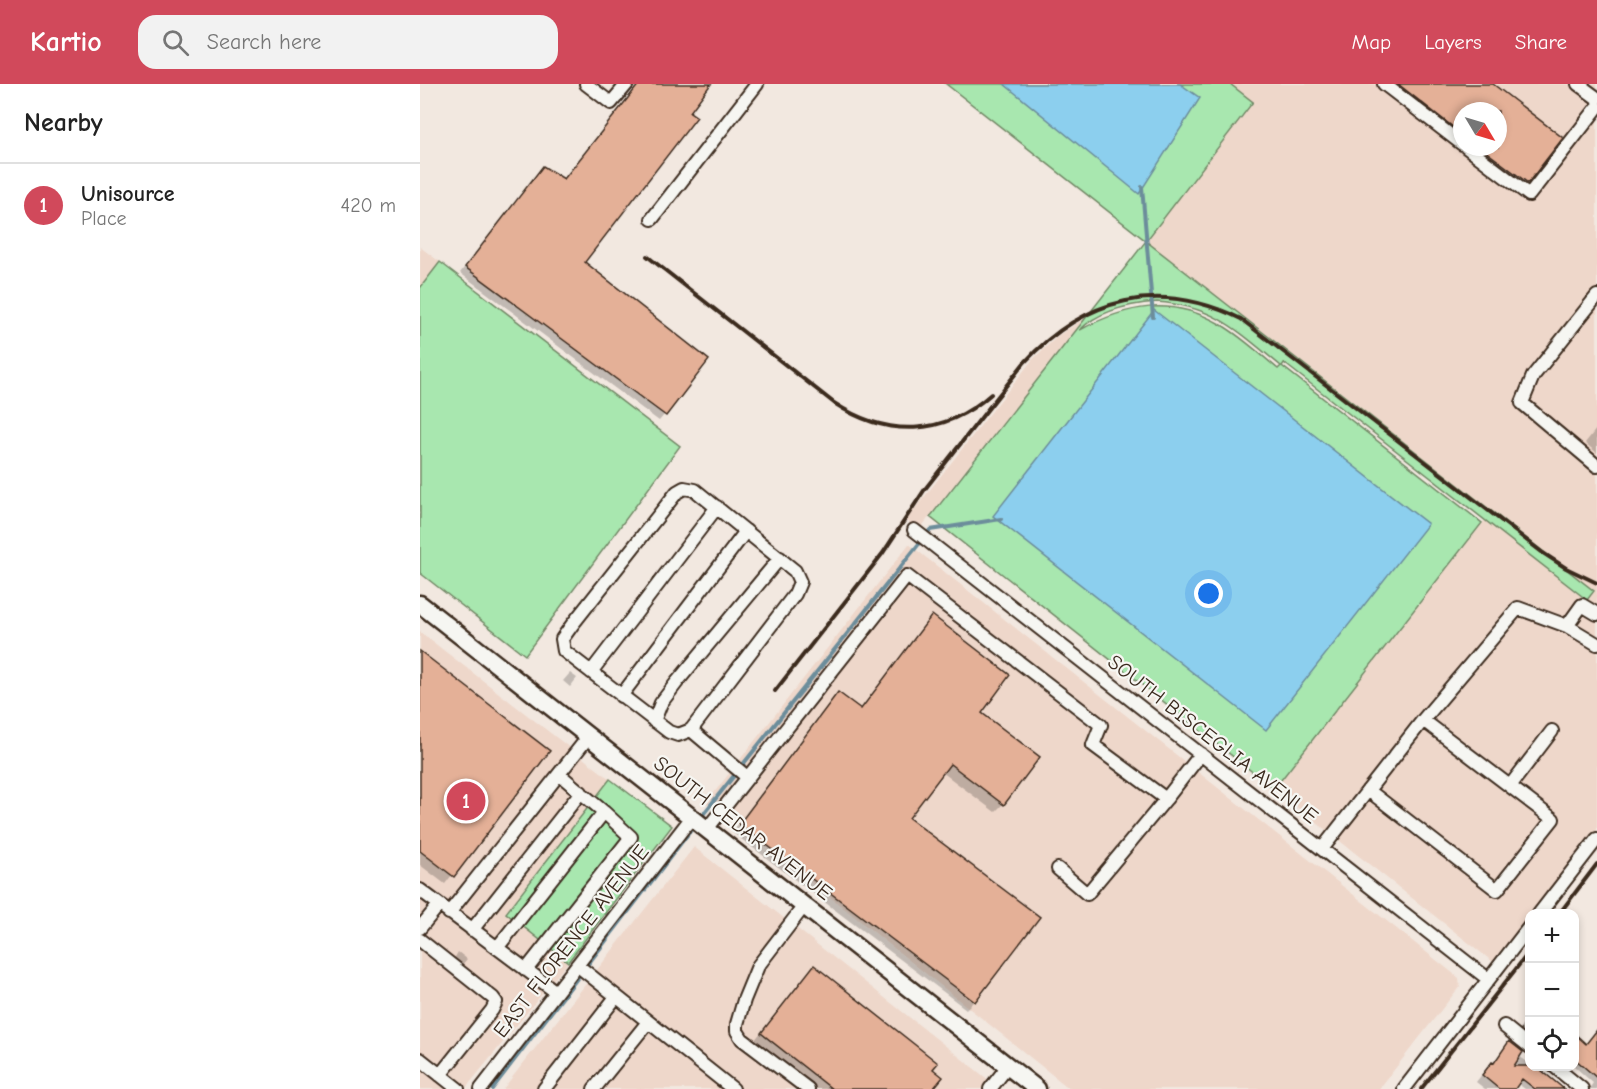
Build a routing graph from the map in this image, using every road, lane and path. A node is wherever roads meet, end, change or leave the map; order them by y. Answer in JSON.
{"nodes":[{"id":1,"x":586,"y":84,"type":"edge"},
{"id":2,"x":627,"y":84,"type":"edge"},
{"id":3,"x":757,"y":84,"type":"edge"},
{"id":4,"x":1384,"y":84,"type":"edge"},
{"id":5,"x":1578,"y":84,"type":"edge"},
{"id":6,"x":1597,"y":98,"type":"edge"},
{"id":7,"x":1597,"y":108,"type":"edge"},
{"id":8,"x":1453,"y":137,"type":"edge"},
{"id":9,"x":1478,"y":156,"type":"edge"},
{"id":10,"x":652,"y":219,"type":"dead end"},
{"id":11,"x":1597,"y":296,"type":"edge"},
{"id":12,"x":1597,"y":465,"type":"edge"},
{"id":13,"x":717,"y":507,"type":"junction"},
{"id":14,"x":914,"y":530,"type":"dead end"},
{"id":15,"x":746,"y":531,"type":"junction"},
{"id":16,"x":780,"y":558,"type":"junction"},
{"id":17,"x":420,"y":604,"type":"edge"},
{"id":18,"x":1597,"y":614,"type":"edge"},
{"id":19,"x":1567,"y":626,"type":"junction"},
{"id":20,"x":1597,"y":644,"type":"edge"},
{"id":21,"x":591,"y":672,"type":"junction"},
{"id":22,"x":621,"y":696,"type":"junction"},
{"id":23,"x":1424,"y":720,"type":"junction"},
{"id":24,"x":654,"y":721,"type":"junction"},
{"id":25,"x":691,"y":730,"type":"junction"},
{"id":26,"x":1552,"y":730,"type":"dead end"},
{"id":27,"x":589,"y":736,"type":"junction"},
{"id":28,"x":1201,"y":754,"type":"junction"},
{"id":29,"x":559,"y":774,"type":"junction"},
{"id":30,"x":747,"y":777,"type":"junction"},
{"id":31,"x":1510,"y":786,"type":"junction"},
{"id":32,"x":1368,"y":790,"type":"junction"},
{"id":33,"x":581,"y":792,"type":"junction"},
{"id":34,"x":1166,"y":799,"type":"junction"},
{"id":35,"x":604,"y":812,"type":"junction"},
{"id":36,"x":692,"y":817,"type":"junction"},
{"id":37,"x":707,"y":829,"type":"junction"},
{"id":38,"x":1597,"y":839,"type":"edge"},
{"id":39,"x":1322,"y":849,"type":"junction"},
{"id":40,"x":1058,"y":869,"type":"dead end"},
{"id":41,"x":420,"y":890,"type":"edge"},
{"id":42,"x":439,"y":905,"type":"junction"},
{"id":43,"x":804,"y":906,"type":"junction"},
{"id":44,"x":1543,"y":909,"type":"edge"},
{"id":45,"x":450,"y":914,"type":"junction"},
{"id":46,"x":420,"y":928,"type":"edge"},
{"id":47,"x":472,"y":930,"type":"junction"},
{"id":48,"x":1525,"y":932,"type":"edge"},
{"id":49,"x":420,"y":940,"type":"edge"},
{"id":50,"x":497,"y":948,"type":"junction"},
{"id":51,"x":577,"y":966,"type":"junction"},
{"id":52,"x":526,"y":970,"type":"junction"},
{"id":53,"x":1488,"y":979,"type":"junction"},
{"id":54,"x":556,"y":992,"type":"junction"},
{"id":55,"x":616,"y":997,"type":"junction"},
{"id":56,"x":648,"y":1022,"type":"junction"},
{"id":57,"x":1504,"y":1026,"type":"dead end"},
{"id":58,"x":1525,"y":1043,"type":"edge"},
{"id":59,"x":420,"y":1059,"type":"edge"},
{"id":60,"x":1008,"y":1066,"type":"junction"},
{"id":61,"x":1560,"y":1071,"type":"edge"},
{"id":62,"x":440,"y":1075,"type":"junction"},
{"id":63,"x":458,"y":1089,"type":"edge"},
{"id":64,"x":481,"y":1089,"type":"edge"},
{"id":65,"x":544,"y":1089,"type":"edge"},
{"id":66,"x":594,"y":1089,"type":"edge"},
{"id":67,"x":733,"y":1089,"type":"edge"},
{"id":68,"x":808,"y":1089,"type":"edge"},
{"id":69,"x":990,"y":1089,"type":"edge"},
{"id":70,"x":1037,"y":1089,"type":"edge"},
{"id":71,"x":1404,"y":1089,"type":"edge"},
{"id":72,"x":1582,"y":1089,"type":"edge"}],
"edges":[{"from":1,"to":2,"type":"street"},
{"from":3,"to":10,"type":"street"},
{"from":4,"to":8,"type":"street"},
{"from":5,"to":6,"type":"street"},
{"from":7,"to":9,"type":"street"},
{"from":11,"to":12,"type":"street"},
{"from":13,"to":15,"type":"street"},
{"from":13,"to":21,"type":"street"},
{"from":13,"to":21,"type":"street"},
{"from":14,"to":28,"type":"street","name":"SOUTH BISCEGLIA AVENUE"},
{"from":15,"to":16,"type":"street"},
{"from":15,"to":22,"type":"street"},
{"from":16,"to":24,"type":"street"},
{"from":16,"to":25,"type":"street"},
{"from":17,"to":27,"type":"main road","name":"SOUTH CEDAR AVENUE"},
{"from":18,"to":19,"type":"street"},
{"from":19,"to":20,"type":"street"},
{"from":19,"to":23,"type":"street"},
{"from":21,"to":22,"type":"street"},
{"from":22,"to":24,"type":"street"},
{"from":23,"to":31,"type":"street"},
{"from":23,"to":32,"type":"street"},
{"from":24,"to":25,"type":"street"},
{"from":25,"to":30,"type":"street"},
{"from":26,"to":31,"type":"street"},
{"from":27,"to":29,"type":"street"},
{"from":27,"to":36,"type":"main road","name":"SOUTH CEDAR AVENUE"},
{"from":28,"to":34,"type":"street"},
{"from":28,"to":39,"type":"street","name":"SOUTH BISCEGLIA AVENUE"},
{"from":29,"to":33,"type":"street"},
{"from":29,"to":45,"type":"street"},
{"from":30,"to":34,"type":"street"},
{"from":30,"to":37,"type":"street"},
{"from":31,"to":32,"type":"street"},
{"from":32,"to":39,"type":"street"},
{"from":33,"to":35,"type":"street"},
{"from":33,"to":47,"type":"street"},
{"from":34,"to":40,"type":"street"},
{"from":35,"to":50,"type":"street"},
{"from":35,"to":52,"type":"street"},
{"from":36,"to":37,"type":"main road","name":"SOUTH CEDAR AVENUE"},
{"from":36,"to":51,"type":"street","name":"EAST FLORENCE AVENUE"},
{"from":37,"to":43,"type":"main road","name":"SOUTH CEDAR AVENUE"},
{"from":38,"to":44,"type":"street"},
{"from":39,"to":53,"type":"street","name":"SOUTH BISCEGLIA AVENUE"},
{"from":41,"to":42,"type":"street"},
{"from":42,"to":45,"type":"street"},
{"from":42,"to":46,"type":"street"},
{"from":43,"to":60,"type":"main road","name":"SOUTH CEDAR AVENUE"},
{"from":43,"to":68,"type":"street"},
{"from":45,"to":47,"type":"street"},
{"from":47,"to":50,"type":"street"},
{"from":48,"to":53,"type":"street"},
{"from":49,"to":62,"type":"street"},
{"from":50,"to":52,"type":"street"},
{"from":51,"to":54,"type":"street","name":"EAST FLORENCE AVENUE"},
{"from":51,"to":55,"type":"street"},
{"from":52,"to":54,"type":"street"},
{"from":53,"to":71,"type":"street"},
{"from":54,"to":64,"type":"street","name":"EAST FLORENCE AVENUE"},
{"from":55,"to":56,"type":"street"},
{"from":55,"to":65,"type":"street"},
{"from":56,"to":66,"type":"street"},
{"from":56,"to":67,"type":"street"},
{"from":57,"to":58,"type":"street"},
{"from":59,"to":62,"type":"street"},
{"from":60,"to":69,"type":"street"},
{"from":60,"to":70,"type":"main road","name":"SOUTH CEDAR AVENUE"},
{"from":61,"to":72,"type":"street"},
{"from":62,"to":63,"type":"street"}]}
